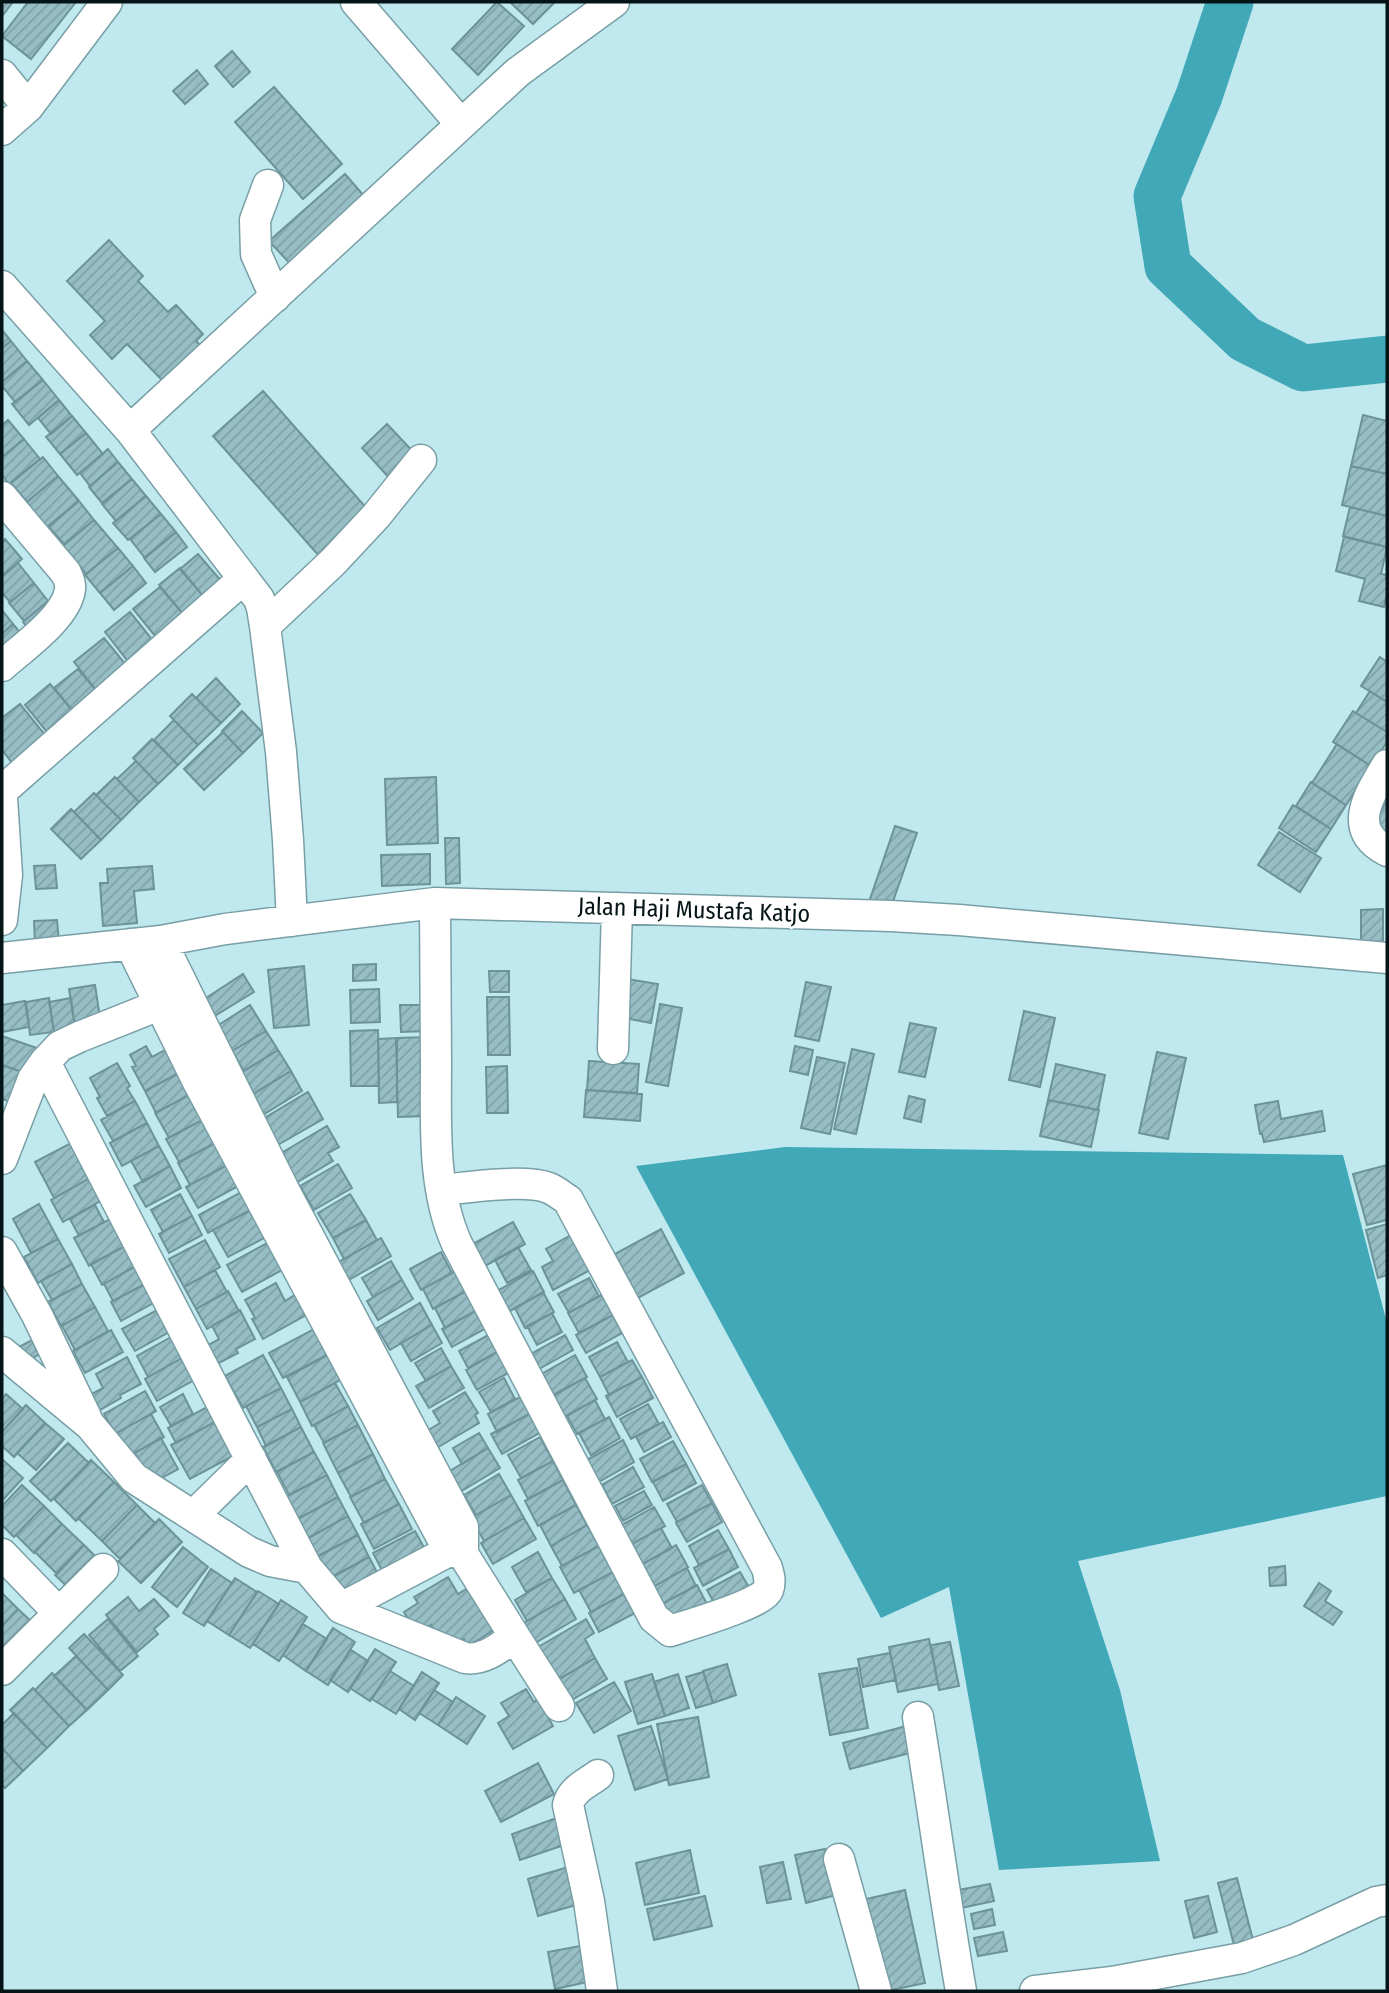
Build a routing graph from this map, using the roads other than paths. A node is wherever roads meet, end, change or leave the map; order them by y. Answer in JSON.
{"nodes":[{"id":1,"x":107,"y":2,"type":"edge"},
{"id":2,"x":356,"y":2,"type":"edge"},
{"id":3,"x":614,"y":2,"type":"edge"},
{"id":4,"x":2,"y":75,"type":"edge"},
{"id":5,"x":28,"y":107,"type":"junction"},
{"id":6,"x":461,"y":124,"type":"junction"},
{"id":7,"x":2,"y":131,"type":"edge"},
{"id":8,"x":268,"y":185,"type":"dead end"},
{"id":9,"x":2,"y":286,"type":"edge"},
{"id":10,"x":275,"y":297,"type":"junction"},
{"id":11,"x":130,"y":430,"type":"junction"},
{"id":12,"x":421,"y":460,"type":"dead end"},
{"id":13,"x":2,"y":497,"type":"edge"},
{"id":14,"x":242,"y":580,"type":"junction"},
{"id":15,"x":265,"y":626,"type":"junction"},
{"id":16,"x":2,"y":666,"type":"edge"},
{"id":17,"x":1387,"y":765,"type":"edge"},
{"id":18,"x":2,"y":791,"type":"edge"},
{"id":19,"x":2,"y":798,"type":"edge"},
{"id":20,"x":1387,"y":851,"type":"edge"},
{"id":21,"x":435,"y":903,"type":"junction"},
{"id":22,"x":617,"y":908,"type":"junction"},
{"id":23,"x":2,"y":920,"type":"edge"},
{"id":24,"x":292,"y":921,"type":"junction"},
{"id":25,"x":161,"y":941,"type":"junction"},
{"id":26,"x":130,"y":944,"type":"junction"},
{"id":27,"x":2,"y":958,"type":"edge"},
{"id":28,"x":1387,"y":958,"type":"edge"},
{"id":29,"x":173,"y":999,"type":"junction"},
{"id":30,"x":613,"y":1049,"type":"dead end"},
{"id":31,"x":45,"y":1062,"type":"junction"},
{"id":32,"x":2,"y":1159,"type":"edge"},
{"id":33,"x":442,"y":1190,"type":"junction"},
{"id":34,"x":2,"y":1252,"type":"edge"},
{"id":35,"x":2,"y":1352,"type":"edge"},
{"id":36,"x":90,"y":1425,"type":"junction"},
{"id":37,"x":251,"y":1460,"type":"junction"},
{"id":38,"x":193,"y":1516,"type":"junction"},
{"id":39,"x":458,"y":1544,"type":"junction"},
{"id":40,"x":2,"y":1555,"type":"edge"},
{"id":41,"x":307,"y":1568,"type":"junction"},
{"id":42,"x":103,"y":1569,"type":"dead end"},
{"id":43,"x":341,"y":1608,"type":"junction"},
{"id":44,"x":59,"y":1613,"type":"junction"},
{"id":45,"x":514,"y":1637,"type":"junction"},
{"id":46,"x":2,"y":1670,"type":"edge"},
{"id":47,"x":559,"y":1706,"type":"dead end"},
{"id":48,"x":918,"y":1717,"type":"dead end"},
{"id":49,"x":598,"y":1775,"type":"dead end"},
{"id":50,"x":839,"y":1859,"type":"dead end"},
{"id":51,"x":1387,"y":1900,"type":"edge"},
{"id":52,"x":602,"y":1991,"type":"edge"},
{"id":53,"x":876,"y":1991,"type":"edge"},
{"id":54,"x":961,"y":1991,"type":"edge"},
{"id":55,"x":1035,"y":1991,"type":"edge"}],
"edges":[{"from":1,"to":5,"type":"street"},
{"from":2,"to":6,"type":"street"},
{"from":3,"to":6,"type":"street"},
{"from":4,"to":5,"type":"street"},
{"from":5,"to":7,"type":"street"},
{"from":6,"to":10,"type":"street"},
{"from":8,"to":10,"type":"street"},
{"from":9,"to":11,"type":"street"},
{"from":10,"to":11,"type":"street"},
{"from":11,"to":14,"type":"street"},
{"from":12,"to":15,"type":"street"},
{"from":13,"to":16,"type":"street"},
{"from":14,"to":15,"type":"street"},
{"from":14,"to":18,"type":"street"},
{"from":15,"to":24,"type":"street"},
{"from":17,"to":20,"type":"street"},
{"from":19,"to":23,"type":"street"},
{"from":21,"to":22,"type":"street","name":"Jalan Haji Mustafa Katjo"},
{"from":21,"to":24,"type":"street","name":"Jalan Haji Mustafa Katjo"},
{"from":21,"to":33,"type":"street"},
{"from":22,"to":28,"type":"street","name":"Jalan Haji Mustafa Katjo"},
{"from":22,"to":30,"type":"street"},
{"from":24,"to":25,"type":"street","name":"Jalan Haji Mustafa Katjo"},
{"from":25,"to":26,"type":"street","name":"Jalan Haji Mustafa Katjo"},
{"from":25,"to":29,"type":"street"},
{"from":26,"to":27,"type":"street","name":"Jalan Haji Mustafa Katjo"},
{"from":26,"to":29,"type":"street"},
{"from":29,"to":31,"type":"street"},
{"from":29,"to":39,"type":"street"},
{"from":31,"to":32,"type":"street"},
{"from":31,"to":37,"type":"street"},
{"from":33,"to":33,"type":"street"},
{"from":34,"to":36,"type":"street"},
{"from":35,"to":36,"type":"street"},
{"from":36,"to":38,"type":"street"},
{"from":37,"to":38,"type":"street"},
{"from":37,"to":41,"type":"street"},
{"from":38,"to":41,"type":"street"},
{"from":39,"to":43,"type":"street"},
{"from":39,"to":45,"type":"street"},
{"from":40,"to":44,"type":"street"},
{"from":41,"to":43,"type":"street"},
{"from":42,"to":44,"type":"street"},
{"from":43,"to":45,"type":"street"},
{"from":44,"to":46,"type":"street"},
{"from":45,"to":47,"type":"street"},
{"from":48,"to":54,"type":"street"},
{"from":49,"to":52,"type":"street"},
{"from":50,"to":53,"type":"street"},
{"from":51,"to":55,"type":"street"}]}
